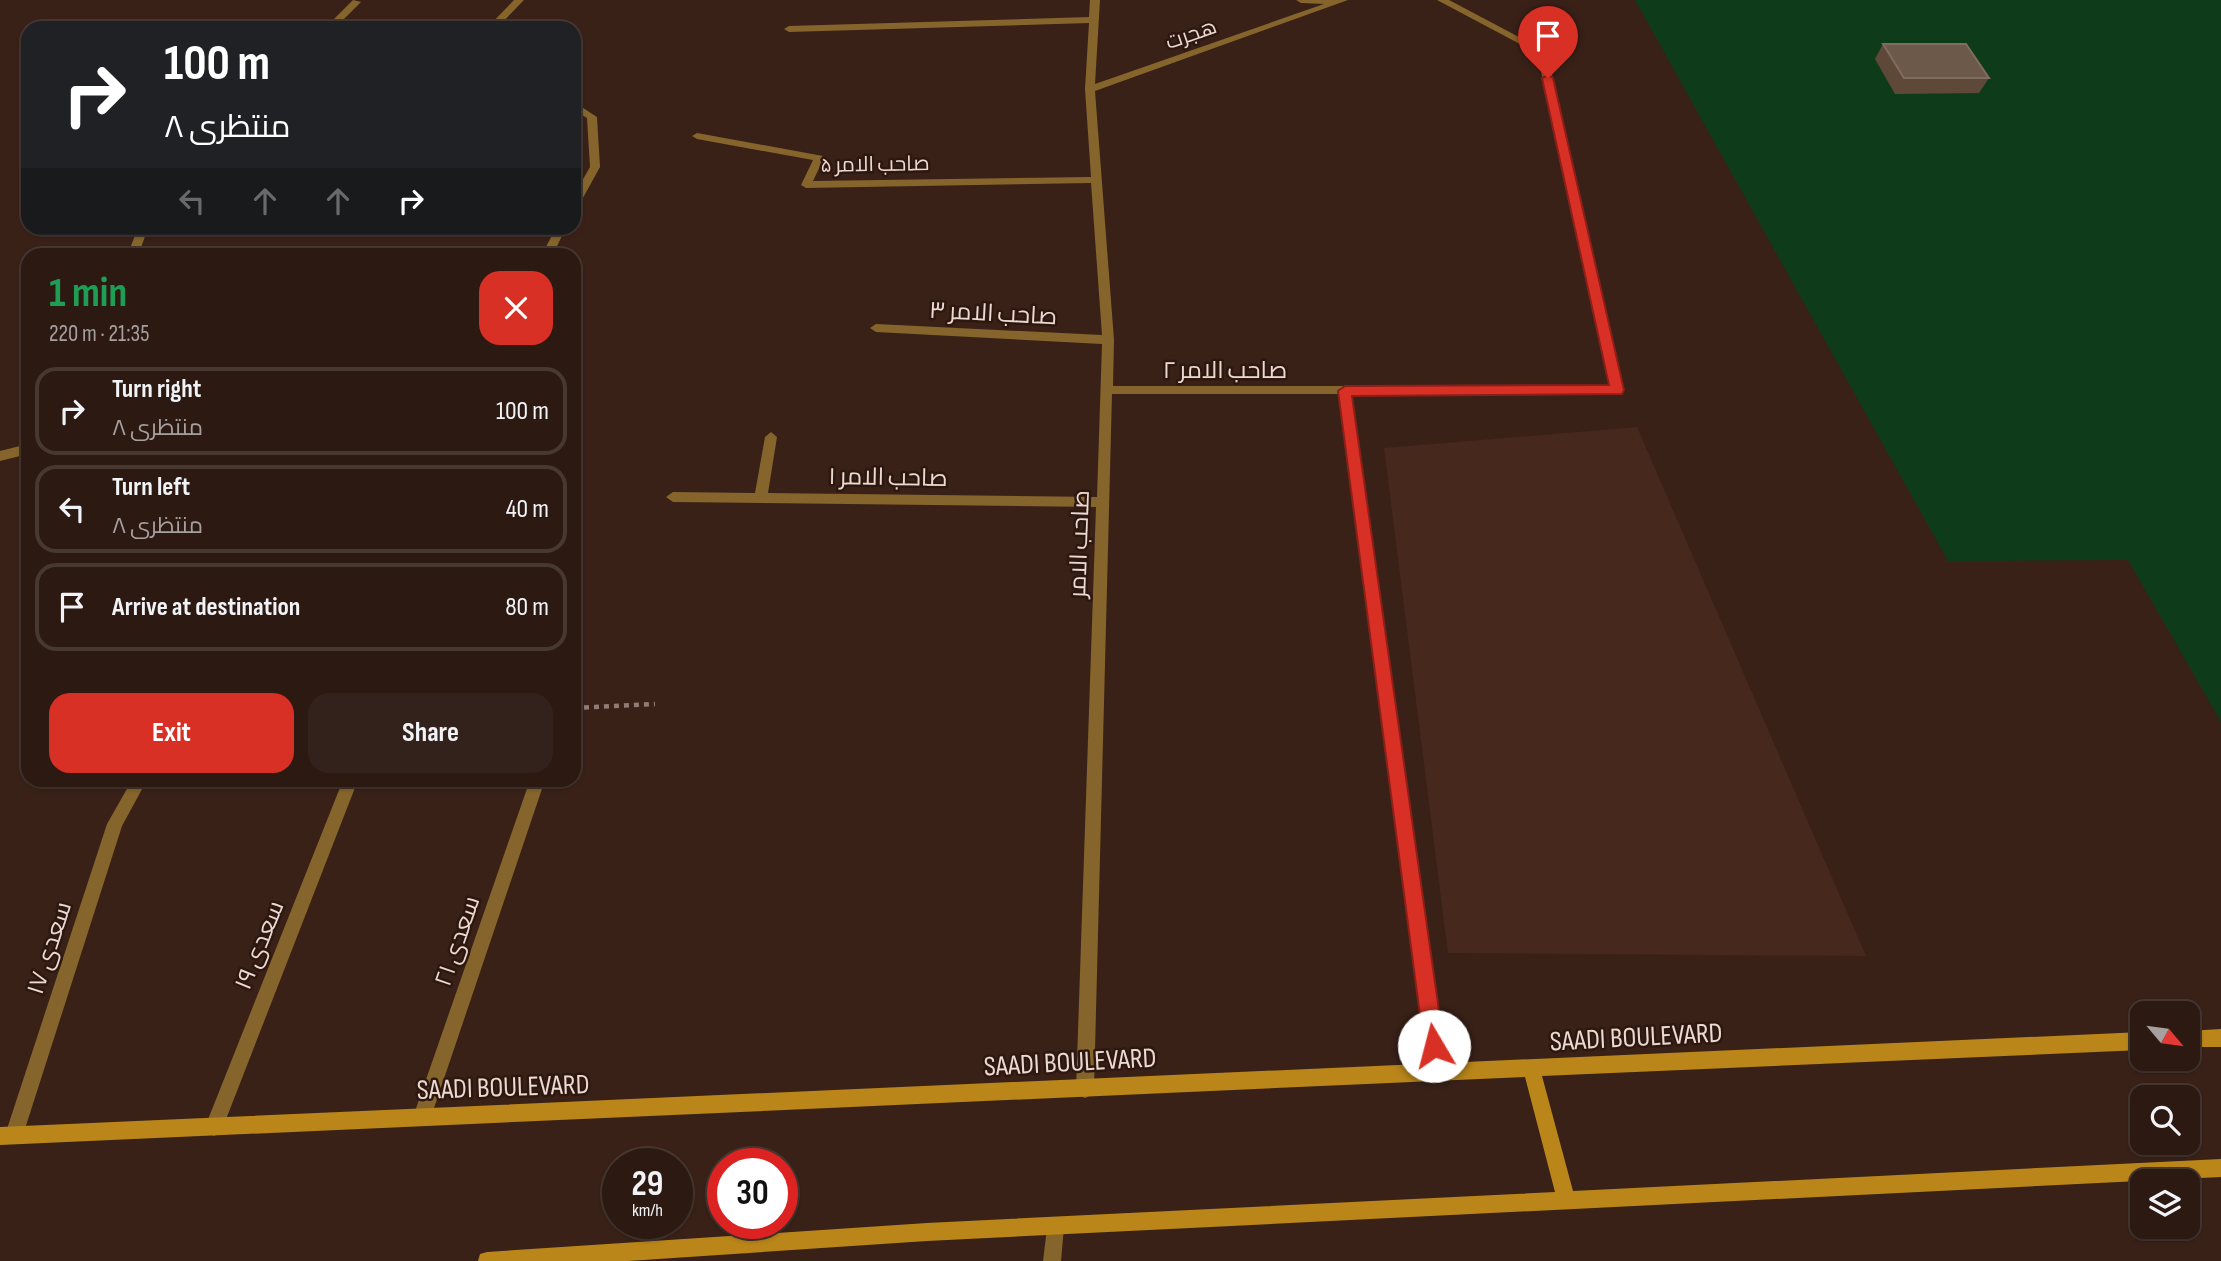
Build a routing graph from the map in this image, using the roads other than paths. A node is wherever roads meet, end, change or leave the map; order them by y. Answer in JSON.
{"nodes":[{"id":1,"x":519,"y":0,"type":"edge"},
{"id":2,"x":1095,"y":0,"type":"edge"},
{"id":3,"x":1301,"y":0,"type":"edge"},
{"id":4,"x":1443,"y":0,"type":"edge"},
{"id":5,"x":1342,"y":1,"type":"edge"},
{"id":6,"x":356,"y":2,"type":"dead end"},
{"id":7,"x":1094,"y":20,"type":"junction"},
{"id":8,"x":337,"y":21,"type":"edge"},
{"id":9,"x":499,"y":21,"type":"edge"},
{"id":10,"x":789,"y":29,"type":"dead end"},
{"id":11,"x":1090,"y":89,"type":"junction"},
{"id":12,"x":581,"y":109,"type":"edge"},
{"id":13,"x":697,"y":136,"type":"dead end"},
{"id":14,"x":1097,"y":180,"type":"junction"},
{"id":15,"x":581,"y":184,"type":"edge"},
{"id":16,"x":876,"y":328,"type":"dead end"},
{"id":17,"x":1108,"y":340,"type":"junction"},
{"id":18,"x":1106,"y":390,"type":"junction"},
{"id":19,"x":1345,"y":391,"type":"junction"},
{"id":20,"x":771,"y":437,"type":"dead end"},
{"id":21,"x":21,"y":451,"type":"edge"},
{"id":22,"x":0,"y":456,"type":"edge"},
{"id":23,"x":673,"y":497,"type":"dead end"},
{"id":24,"x":761,"y":498,"type":"junction"},
{"id":25,"x":1103,"y":502,"type":"junction"},
{"id":26,"x":136,"y":787,"type":"edge"},
{"id":27,"x":348,"y":787,"type":"edge"},
{"id":28,"x":536,"y":787,"type":"edge"},
{"id":29,"x":2221,"y":1038,"type":"edge"},
{"id":30,"x":2200,"y":1039,"type":"edge"},
{"id":31,"x":2130,"y":1042,"type":"edge"},
{"id":32,"x":1531,"y":1069,"type":"junction"},
{"id":33,"x":1437,"y":1073,"type":"junction"},
{"id":34,"x":1085,"y":1089,"type":"junction"},
{"id":35,"x":422,"y":1117,"type":"junction"},
{"id":36,"x":214,"y":1127,"type":"junction"},
{"id":37,"x":7,"y":1135,"type":"edge"},
{"id":38,"x":2221,"y":1167,"type":"edge"},
{"id":39,"x":1567,"y":1201,"type":"junction"},
{"id":40,"x":1055,"y":1227,"type":"junction"},
{"id":41,"x":487,"y":1261,"type":"edge"},
{"id":42,"x":1052,"y":1261,"type":"edge"}],
"edges":[{"from":1,"to":9,"type":"street"},
{"from":2,"to":7,"type":"street","name":"صاحب الامر"},
{"from":3,"to":5,"type":"street"},
{"from":4,"to":19,"type":"street","name":"صاحب الامر ۲"},
{"from":5,"to":11,"type":"street","name":"هجرت"},
{"from":6,"to":8,"type":"street"},
{"from":7,"to":10,"type":"street"},
{"from":7,"to":11,"type":"street","name":"صاحب الامر"},
{"from":11,"to":14,"type":"street","name":"صاحب الامر"},
{"from":12,"to":15,"type":"street"},
{"from":13,"to":14,"type":"street","name":"صاحب الامر ۵"},
{"from":14,"to":17,"type":"street","name":"صاحب الامر"},
{"from":16,"to":17,"type":"street","name":"صاحب الامر ۳"},
{"from":17,"to":18,"type":"street","name":"صاحب الامر"},
{"from":18,"to":19,"type":"street","name":"صاحب الامر ۲"},
{"from":18,"to":25,"type":"street","name":"صاحب الامر"},
{"from":19,"to":33,"type":"street"},
{"from":20,"to":24,"type":"street"},
{"from":21,"to":22,"type":"street"},
{"from":23,"to":24,"type":"street","name":"صاحب الامر ۱"},
{"from":24,"to":25,"type":"street","name":"صاحب الامر ۱"},
{"from":25,"to":34,"type":"street","name":"صاحب الامر"},
{"from":26,"to":37,"type":"street","name":"سعدی ۱۷"},
{"from":27,"to":36,"type":"street","name":"سعدی ۱۹"},
{"from":28,"to":35,"type":"street","name":"سعدی ۲۱"},
{"from":29,"to":30,"type":"main road"},
{"from":31,"to":32,"type":"main road","name":"SAADI BOULEVARD"},
{"from":32,"to":33,"type":"main road","name":"SAADI BOULEVARD"},
{"from":32,"to":39,"type":"main road"},
{"from":33,"to":34,"type":"main road","name":"SAADI BOULEVARD"},
{"from":34,"to":35,"type":"main road","name":"SAADI BOULEVARD"},
{"from":35,"to":36,"type":"main road","name":"SAADI BOULEVARD"},
{"from":36,"to":37,"type":"main road","name":"SAADI BOULEVARD"},
{"from":38,"to":39,"type":"main road"},
{"from":39,"to":40,"type":"main road"},
{"from":40,"to":41,"type":"main road"},
{"from":40,"to":42,"type":"street"}]}
